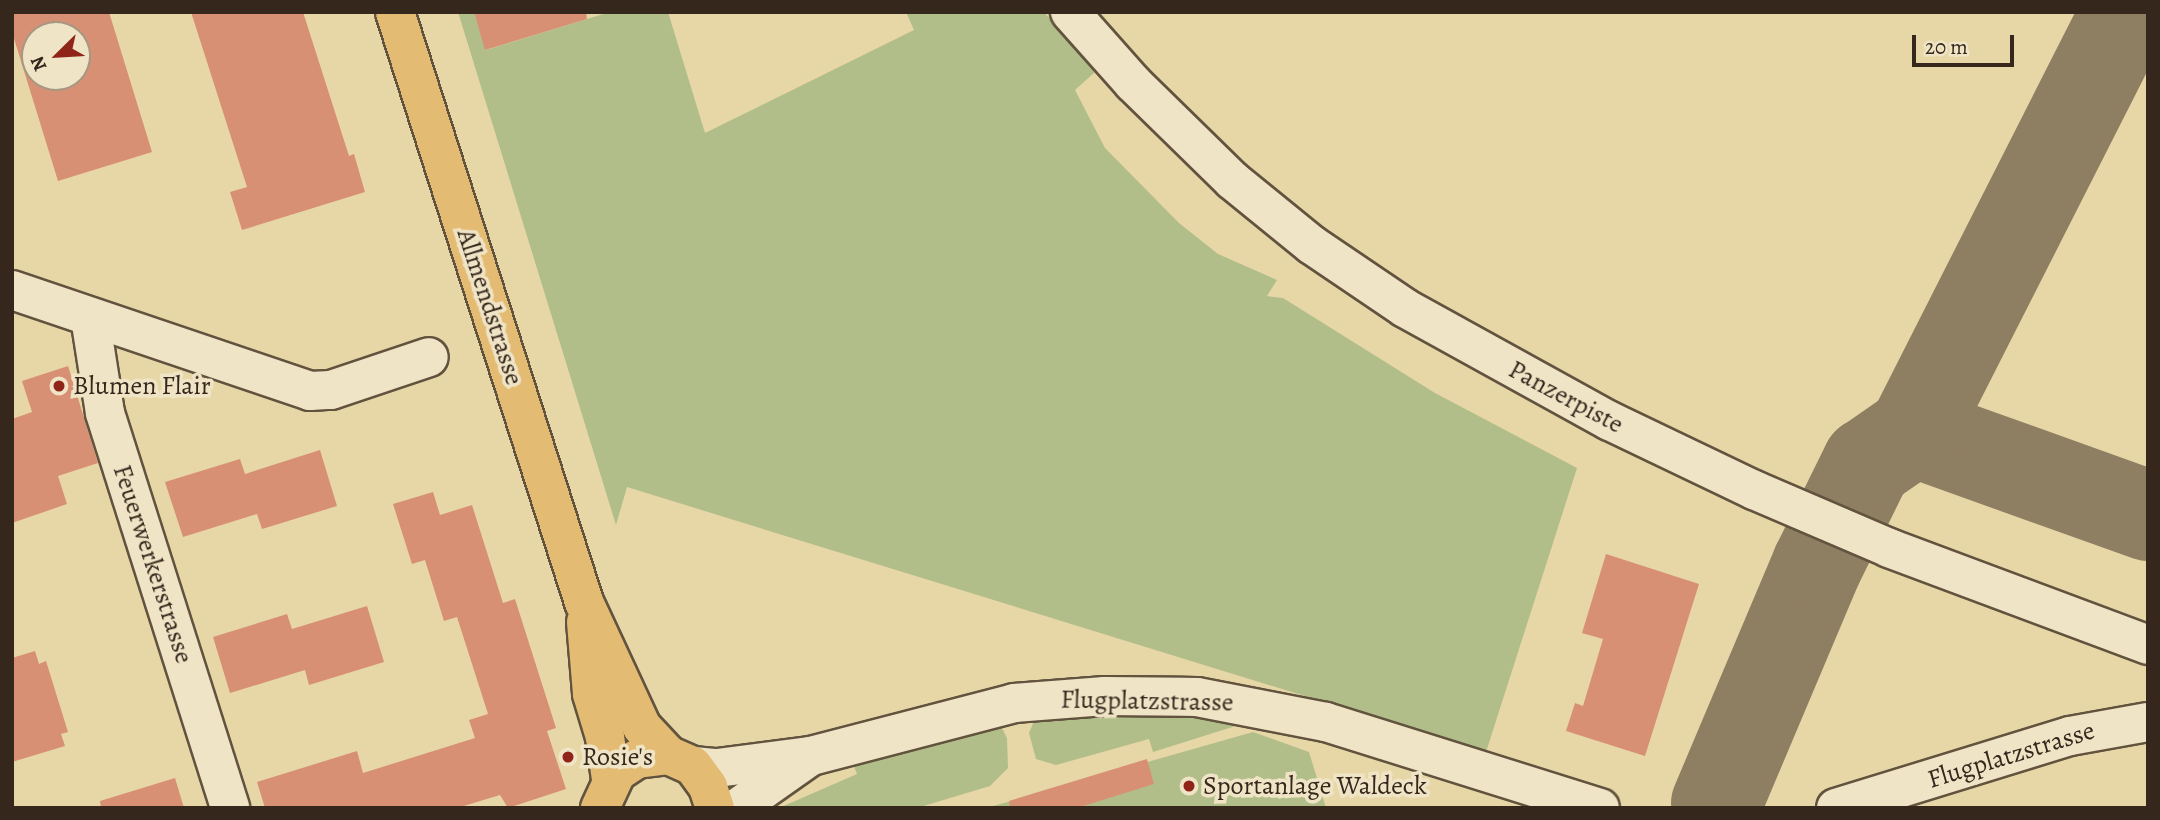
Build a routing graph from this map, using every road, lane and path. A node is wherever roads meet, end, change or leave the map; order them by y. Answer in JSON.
{"nodes":[{"id":1,"x":395,"y":12,"type":"edge"},
{"id":2,"x":1070,"y":12,"type":"edge"},
{"id":3,"x":12,"y":290,"type":"edge"},
{"id":4,"x":90,"y":317,"type":"junction"},
{"id":5,"x":429,"y":357,"type":"dead end"},
{"id":6,"x":584,"y":602,"type":"junction"},
{"id":7,"x":2148,"y":645,"type":"edge"},
{"id":8,"x":2148,"y":722,"type":"edge"},
{"id":9,"x":811,"y":756,"type":"junction"},
{"id":10,"x":680,"y":761,"type":"junction"},
{"id":11,"x":600,"y":798,"type":"edge"},
{"id":12,"x":230,"y":808,"type":"edge"},
{"id":13,"x":715,"y":808,"type":"edge"},
{"id":14,"x":737,"y":808,"type":"edge"},
{"id":15,"x":1600,"y":808,"type":"edge"},
{"id":16,"x":1836,"y":808,"type":"edge"}],
"edges":[{"from":1,"to":6,"type":"main road","name":"Allmendstrasse"},
{"from":2,"to":7,"type":"street","name":"Panzerpiste"},
{"from":3,"to":4,"type":"street"},
{"from":4,"to":5,"type":"street"},
{"from":4,"to":12,"type":"street","name":"Feuerwerkerstrasse"},
{"from":6,"to":10,"type":"main road","name":"Allmendstrasse"},
{"from":6,"to":11,"type":"main road","name":"Allmendstrasse"},
{"from":8,"to":16,"type":"street","name":"Flugplatzstrasse"},
{"from":9,"to":10,"type":"street","name":"Flugplatzstrasse"},
{"from":9,"to":14,"type":"street","name":"Flugplatzstrasse"},
{"from":9,"to":15,"type":"street","name":"Flugplatzstrasse"},
{"from":10,"to":11,"type":"main road"},
{"from":10,"to":13,"type":"main road","name":"Allmendstrasse"}]}
